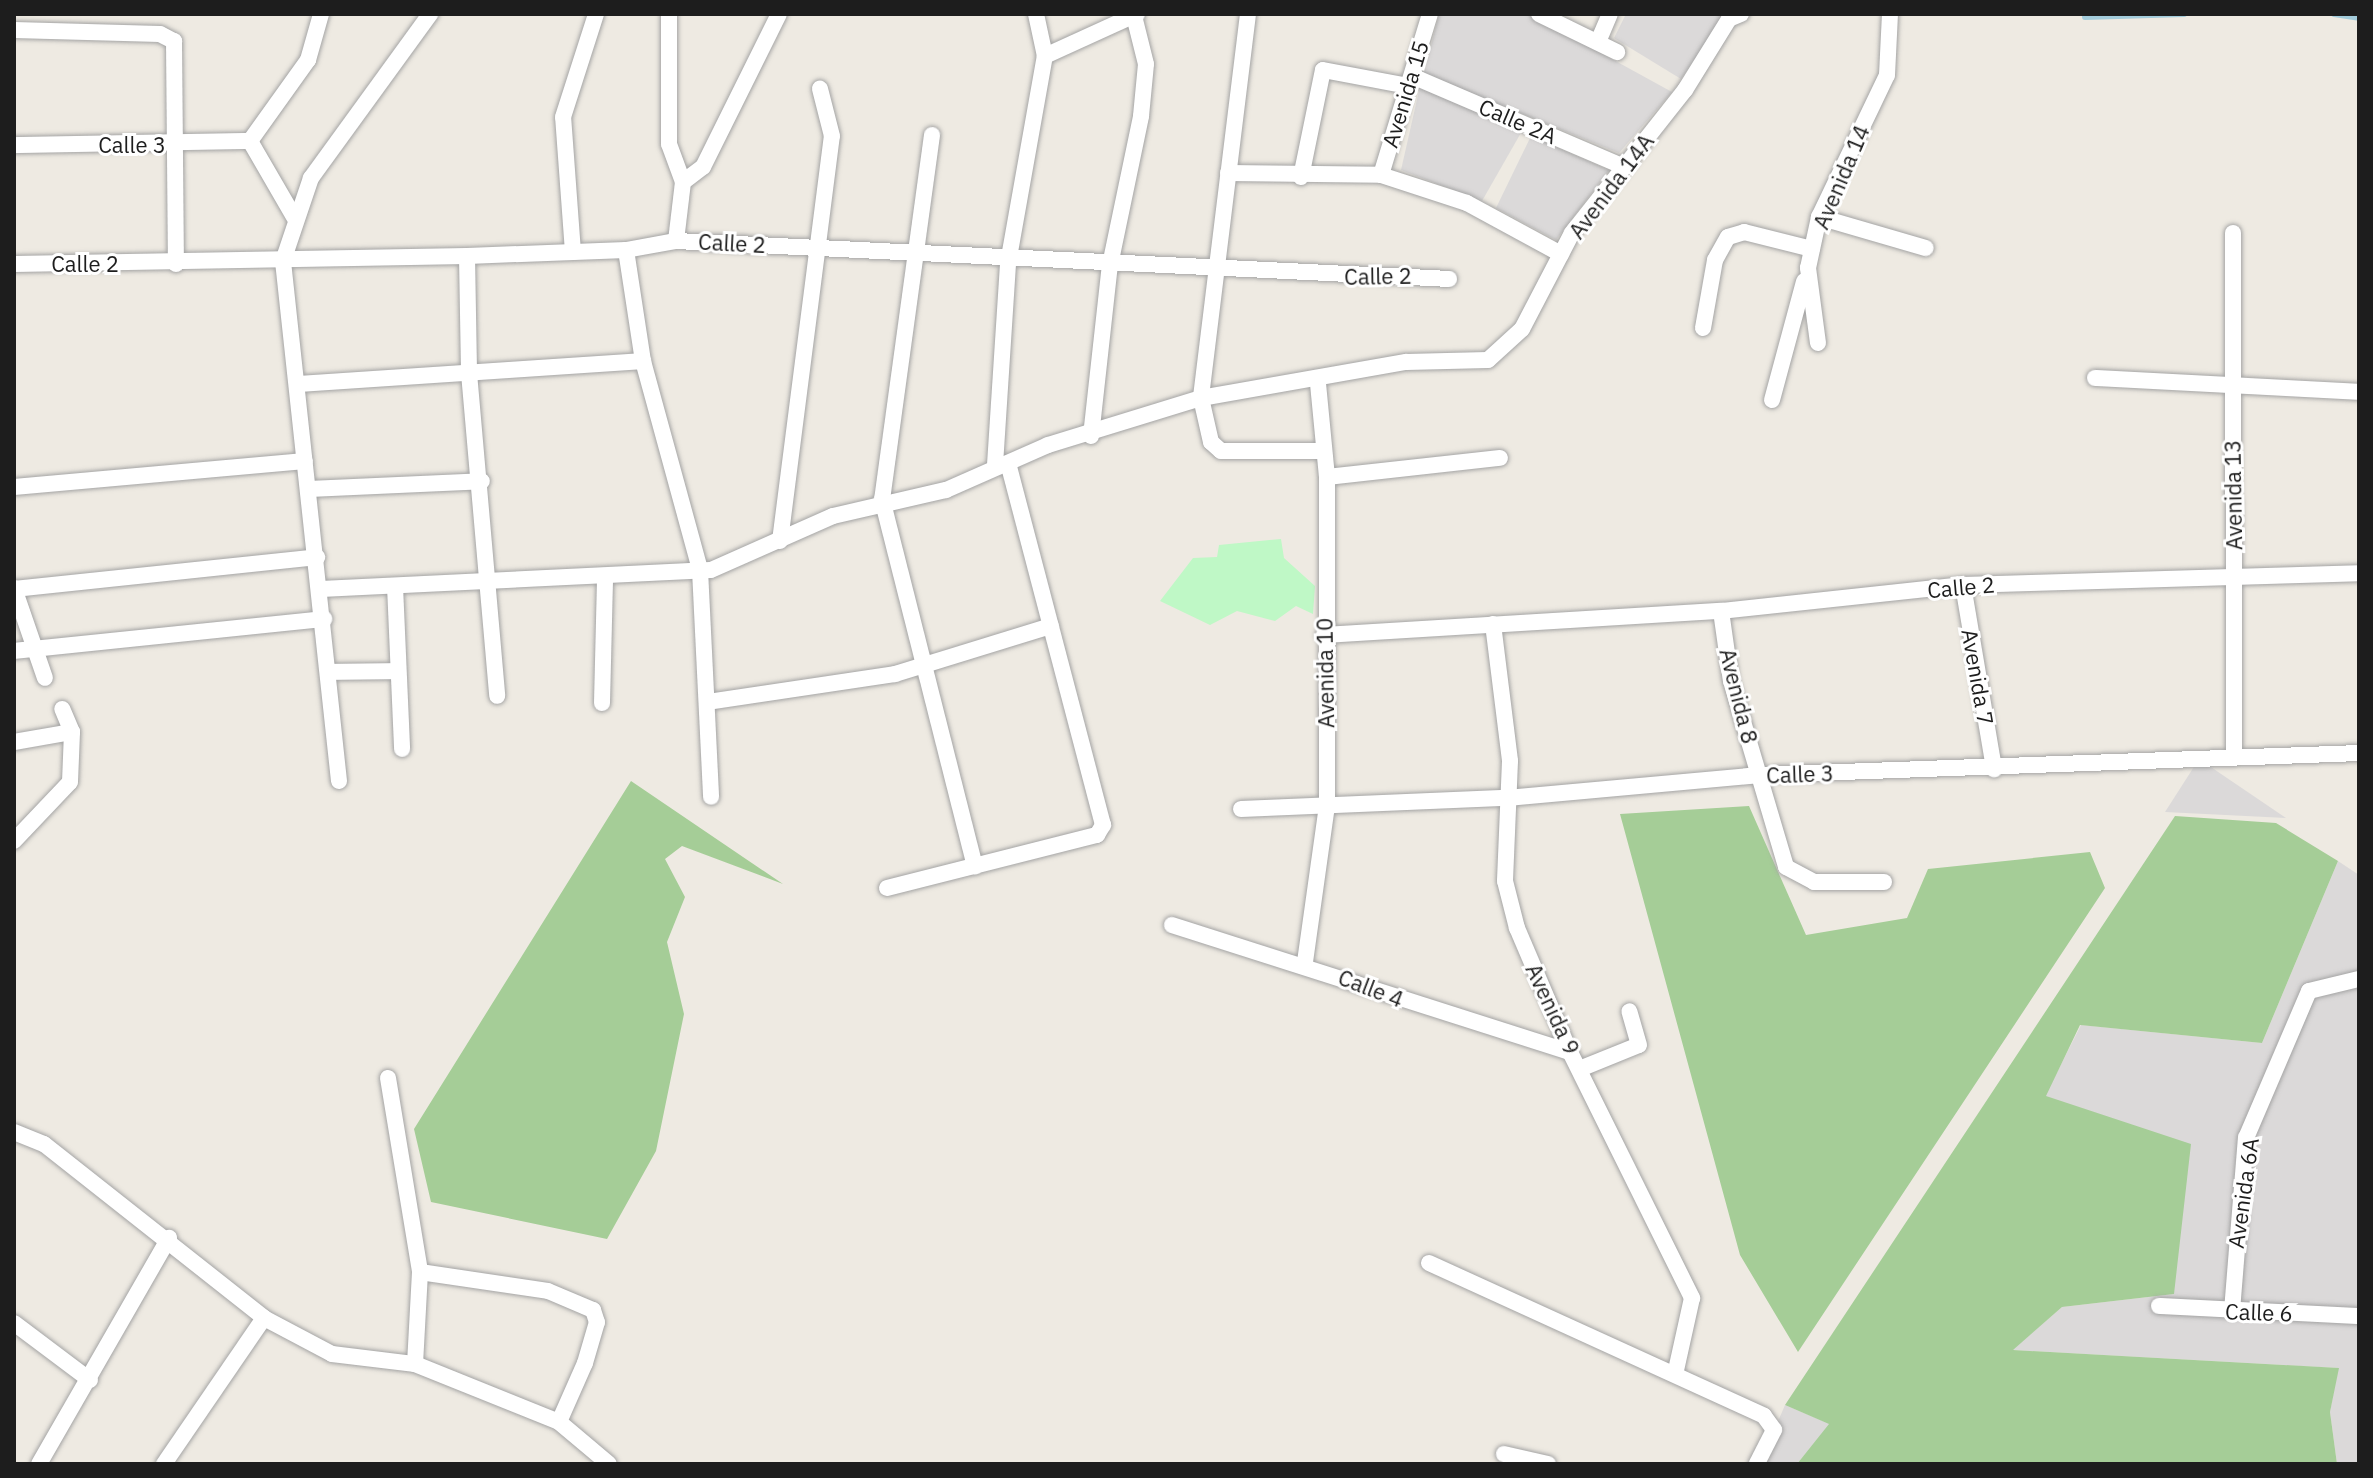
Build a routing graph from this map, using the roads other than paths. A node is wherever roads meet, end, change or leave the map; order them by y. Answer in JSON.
{"nodes":[{"id":1,"x":321,"y":14,"type":"edge"},
{"id":2,"x":430,"y":14,"type":"edge"},
{"id":3,"x":596,"y":14,"type":"edge"},
{"id":4,"x":669,"y":14,"type":"edge"},
{"id":5,"x":779,"y":14,"type":"edge"},
{"id":6,"x":1036,"y":14,"type":"edge"},
{"id":7,"x":1248,"y":14,"type":"edge"},
{"id":8,"x":1430,"y":14,"type":"edge"},
{"id":9,"x":1539,"y":14,"type":"edge"},
{"id":10,"x":1610,"y":14,"type":"edge"},
{"id":11,"x":1890,"y":14,"type":"edge"},
{"id":12,"x":1136,"y":15,"type":"edge"},
{"id":13,"x":1733,"y":16,"type":"edge"},
{"id":14,"x":14,"y":30,"type":"edge"},
{"id":15,"x":1598,"y":42,"type":"junction"},
{"id":16,"x":1617,"y":52,"type":"dead end"},
{"id":17,"x":1045,"y":56,"type":"junction"},
{"id":18,"x":1410,"y":81,"type":"junction"},
{"id":19,"x":820,"y":89,"type":"dead end"},
{"id":20,"x":932,"y":135,"type":"dead end"},
{"id":21,"x":250,"y":141,"type":"junction"},
{"id":22,"x":14,"y":145,"type":"edge"},
{"id":23,"x":177,"y":145,"type":"junction"},
{"id":24,"x":1624,"y":167,"type":"junction"},
{"id":25,"x":1228,"y":173,"type":"junction"},
{"id":26,"x":1381,"y":175,"type":"junction"},
{"id":27,"x":1301,"y":177,"type":"junction"},
{"id":28,"x":683,"y":182,"type":"junction"},
{"id":29,"x":294,"y":217,"type":"junction"},
{"id":30,"x":1819,"y":217,"type":"junction"},
{"id":31,"x":2233,"y":233,"type":"dead end"},
{"id":32,"x":676,"y":241,"type":"junction"},
{"id":33,"x":813,"y":247,"type":"junction"},
{"id":34,"x":1926,"y":248,"type":"dead end"},
{"id":35,"x":1812,"y":249,"type":"junction"},
{"id":36,"x":626,"y":250,"type":"junction"},
{"id":37,"x":573,"y":252,"type":"junction"},
{"id":38,"x":1561,"y":254,"type":"junction"},
{"id":39,"x":467,"y":256,"type":"junction"},
{"id":40,"x":914,"y":258,"type":"junction"},
{"id":41,"x":283,"y":261,"type":"junction"},
{"id":42,"x":1008,"y":263,"type":"junction"},
{"id":43,"x":14,"y":264,"type":"edge"},
{"id":44,"x":176,"y":264,"type":"junction"},
{"id":45,"x":1110,"y":265,"type":"junction"},
{"id":46,"x":1808,"y":268,"type":"junction"},
{"id":47,"x":1211,"y":272,"type":"junction"},
{"id":48,"x":1449,"y":279,"type":"dead end"},
{"id":49,"x":1703,"y":328,"type":"dead end"},
{"id":50,"x":1818,"y":343,"type":"dead end"},
{"id":51,"x":643,"y":361,"type":"junction"},
{"id":52,"x":469,"y":373,"type":"junction"},
{"id":53,"x":2095,"y":378,"type":"dead end"},
{"id":54,"x":1318,"y":383,"type":"junction"},
{"id":55,"x":299,"y":384,"type":"junction"},
{"id":56,"x":2231,"y":385,"type":"junction"},
{"id":57,"x":2359,"y":392,"type":"edge"},
{"id":58,"x":1201,"y":398,"type":"junction"},
{"id":59,"x":1772,"y":400,"type":"dead end"},
{"id":60,"x":1091,"y":436,"type":"junction"},
{"id":61,"x":1323,"y":451,"type":"junction"},
{"id":62,"x":1500,"y":458,"type":"dead end"},
{"id":63,"x":305,"y":461,"type":"junction"},
{"id":64,"x":1001,"y":464,"type":"junction"},
{"id":65,"x":1327,"y":477,"type":"junction"},
{"id":66,"x":482,"y":481,"type":"junction"},
{"id":67,"x":14,"y":487,"type":"edge"},
{"id":68,"x":309,"y":489,"type":"junction"},
{"id":69,"x":882,"y":499,"type":"junction"},
{"id":70,"x":780,"y":541,"type":"junction"},
{"id":71,"x":317,"y":557,"type":"junction"},
{"id":72,"x":700,"y":570,"type":"junction"},
{"id":73,"x":2235,"y":573,"type":"junction"},
{"id":74,"x":2359,"y":573,"type":"edge"},
{"id":75,"x":605,"y":576,"type":"junction"},
{"id":76,"x":491,"y":580,"type":"junction"},
{"id":77,"x":1963,"y":585,"type":"junction"},
{"id":78,"x":395,"y":586,"type":"junction"},
{"id":79,"x":14,"y":589,"type":"edge"},
{"id":80,"x":321,"y":589,"type":"junction"},
{"id":81,"x":1721,"y":611,"type":"junction"},
{"id":82,"x":324,"y":619,"type":"junction"},
{"id":83,"x":1493,"y":624,"type":"junction"},
{"id":84,"x":1051,"y":626,"type":"junction"},
{"id":85,"x":1324,"y":635,"type":"junction"},
{"id":86,"x":33,"y":648,"type":"junction"},
{"id":87,"x":14,"y":651,"type":"edge"},
{"id":88,"x":923,"y":664,"type":"junction"},
{"id":89,"x":398,"y":671,"type":"junction"},
{"id":90,"x":329,"y":672,"type":"junction"},
{"id":91,"x":45,"y":678,"type":"dead end"},
{"id":92,"x":497,"y":696,"type":"dead end"},
{"id":93,"x":708,"y":702,"type":"junction"},
{"id":94,"x":602,"y":703,"type":"dead end"},
{"id":95,"x":62,"y":709,"type":"dead end"},
{"id":96,"x":72,"y":732,"type":"junction"},
{"id":97,"x":14,"y":742,"type":"edge"},
{"id":98,"x":402,"y":749,"type":"dead end"},
{"id":99,"x":2359,"y":753,"type":"edge"},
{"id":100,"x":2234,"y":756,"type":"junction"},
{"id":101,"x":1994,"y":769,"type":"junction"},
{"id":102,"x":1760,"y":775,"type":"junction"},
{"id":103,"x":339,"y":781,"type":"dead end"},
{"id":104,"x":711,"y":797,"type":"dead end"},
{"id":105,"x":1507,"y":798,"type":"junction"},
{"id":106,"x":1327,"y":805,"type":"junction"},
{"id":107,"x":1241,"y":809,"type":"dead end"},
{"id":108,"x":14,"y":841,"type":"edge"},
{"id":109,"x":975,"y":866,"type":"junction"},
{"id":110,"x":1884,"y":882,"type":"dead end"},
{"id":111,"x":887,"y":888,"type":"dead end"},
{"id":112,"x":1172,"y":925,"type":"dead end"},
{"id":113,"x":1305,"y":962,"type":"junction"},
{"id":114,"x":2359,"y":979,"type":"edge"},
{"id":115,"x":1629,"y":1011,"type":"dead end"},
{"id":116,"x":1570,"y":1052,"type":"junction"},
{"id":117,"x":1582,"y":1068,"type":"junction"},
{"id":118,"x":388,"y":1078,"type":"dead end"},
{"id":119,"x":14,"y":1132,"type":"edge"},
{"id":120,"x":169,"y":1238,"type":"junction"},
{"id":121,"x":1429,"y":1263,"type":"dead end"},
{"id":122,"x":420,"y":1272,"type":"junction"},
{"id":123,"x":2159,"y":1306,"type":"dead end"},
{"id":124,"x":2232,"y":1311,"type":"junction"},
{"id":125,"x":2359,"y":1316,"type":"edge"},
{"id":126,"x":264,"y":1318,"type":"junction"},
{"id":127,"x":14,"y":1323,"type":"edge"},
{"id":128,"x":415,"y":1364,"type":"junction"},
{"id":129,"x":1676,"y":1370,"type":"junction"},
{"id":130,"x":90,"y":1380,"type":"junction"},
{"id":131,"x":559,"y":1422,"type":"junction"},
{"id":132,"x":1504,"y":1454,"type":"dead end"},
{"id":133,"x":39,"y":1464,"type":"edge"},
{"id":134,"x":164,"y":1464,"type":"edge"},
{"id":135,"x":609,"y":1464,"type":"edge"},
{"id":136,"x":1548,"y":1464,"type":"edge"},
{"id":137,"x":1757,"y":1464,"type":"edge"}],
"edges":[{"from":1,"to":21,"type":"street"},
{"from":2,"to":29,"type":"street"},
{"from":3,"to":37,"type":"street"},
{"from":4,"to":28,"type":"street"},
{"from":5,"to":28,"type":"street"},
{"from":6,"to":17,"type":"street"},
{"from":7,"to":25,"type":"street"},
{"from":8,"to":18,"type":"street","name":"Avenida 15"},
{"from":9,"to":15,"type":"street"},
{"from":10,"to":15,"type":"street"},
{"from":11,"to":30,"type":"street","name":"Avenida 14"},
{"from":12,"to":17,"type":"street"},
{"from":12,"to":45,"type":"street"},
{"from":13,"to":24,"type":"street","name":"Avenida 14A"},
{"from":14,"to":23,"type":"street"},
{"from":15,"to":16,"type":"street"},
{"from":17,"to":42,"type":"street"},
{"from":18,"to":24,"type":"street","name":"Calle 2A"},
{"from":18,"to":26,"type":"street","name":"Avenida 15"},
{"from":18,"to":27,"type":"street","name":"Calle 2A"},
{"from":19,"to":33,"type":"street"},
{"from":20,"to":40,"type":"street"},
{"from":21,"to":23,"type":"street","name":"Calle 3"},
{"from":21,"to":29,"type":"street"},
{"from":22,"to":23,"type":"street","name":"Calle 3"},
{"from":23,"to":44,"type":"street"},
{"from":24,"to":38,"type":"street","name":"Avenida 14A"},
{"from":25,"to":27,"type":"street"},
{"from":25,"to":47,"type":"street"},
{"from":26,"to":27,"type":"street"},
{"from":26,"to":38,"type":"street"},
{"from":28,"to":32,"type":"street"},
{"from":29,"to":41,"type":"street"},
{"from":30,"to":34,"type":"street"},
{"from":30,"to":35,"type":"street","name":"Avenida 14"},
{"from":31,"to":56,"type":"street","name":"Avenida 13"},
{"from":32,"to":33,"type":"street","name":"Calle 2"},
{"from":32,"to":36,"type":"street","name":"Calle 2"},
{"from":33,"to":40,"type":"street","name":"Calle 2"},
{"from":33,"to":70,"type":"street"},
{"from":35,"to":46,"type":"street","name":"Avenida 14"},
{"from":35,"to":49,"type":"street"},
{"from":36,"to":37,"type":"street","name":"Calle 2"},
{"from":36,"to":51,"type":"street"},
{"from":37,"to":39,"type":"street","name":"Calle 2"},
{"from":38,"to":54,"type":"street","name":"Avenida 14A"},
{"from":39,"to":41,"type":"street","name":"Calle 2"},
{"from":39,"to":52,"type":"street"},
{"from":40,"to":42,"type":"street","name":"Calle 2"},
{"from":40,"to":69,"type":"street"},
{"from":41,"to":44,"type":"street","name":"Calle 2"},
{"from":41,"to":55,"type":"street"},
{"from":42,"to":45,"type":"street","name":"Calle 2"},
{"from":42,"to":64,"type":"street"},
{"from":43,"to":44,"type":"street","name":"Calle 2"},
{"from":45,"to":47,"type":"street","name":"Calle 2"},
{"from":45,"to":60,"type":"street"},
{"from":46,"to":50,"type":"street","name":"Avenida 14"},
{"from":46,"to":59,"type":"street"},
{"from":47,"to":48,"type":"street","name":"Calle 2"},
{"from":47,"to":58,"type":"street"},
{"from":51,"to":52,"type":"street"},
{"from":51,"to":72,"type":"street"},
{"from":52,"to":55,"type":"street"},
{"from":52,"to":66,"type":"street"},
{"from":53,"to":56,"type":"street"},
{"from":54,"to":58,"type":"street","name":"Avenida 14A"},
{"from":54,"to":61,"type":"street","name":"Avenida 10"},
{"from":55,"to":63,"type":"street"},
{"from":56,"to":57,"type":"street"},
{"from":56,"to":73,"type":"street","name":"Avenida 13"},
{"from":58,"to":60,"type":"street","name":"Avenida 14A"},
{"from":58,"to":61,"type":"street"},
{"from":60,"to":64,"type":"street","name":"Avenida 14A"},
{"from":61,"to":65,"type":"street","name":"Avenida 10"},
{"from":62,"to":65,"type":"street"},
{"from":63,"to":67,"type":"street"},
{"from":63,"to":68,"type":"street"},
{"from":64,"to":69,"type":"street","name":"Avenida 14A"},
{"from":64,"to":84,"type":"street"},
{"from":65,"to":85,"type":"street","name":"Avenida 10"},
{"from":66,"to":68,"type":"street"},
{"from":66,"to":76,"type":"street"},
{"from":68,"to":71,"type":"street"},
{"from":69,"to":70,"type":"street","name":"Avenida 14A"},
{"from":69,"to":88,"type":"street"},
{"from":70,"to":72,"type":"street","name":"Avenida 14A"},
{"from":71,"to":79,"type":"street"},
{"from":71,"to":80,"type":"street"},
{"from":72,"to":75,"type":"street","name":"Avenida 14A"},
{"from":72,"to":93,"type":"street"},
{"from":73,"to":74,"type":"street","name":"Calle 2"},
{"from":73,"to":77,"type":"street","name":"Calle 2"},
{"from":73,"to":100,"type":"street","name":"Avenida 13"},
{"from":75,"to":76,"type":"street","name":"Avenida 14A"},
{"from":75,"to":94,"type":"street"},
{"from":76,"to":78,"type":"street","name":"Avenida 14A"},
{"from":76,"to":92,"type":"street"},
{"from":77,"to":81,"type":"street","name":"Calle 2"},
{"from":77,"to":101,"type":"street","name":"Avenida 7"},
{"from":78,"to":80,"type":"street","name":"Avenida 14A"},
{"from":78,"to":89,"type":"street"},
{"from":79,"to":86,"type":"street"},
{"from":80,"to":82,"type":"street"},
{"from":81,"to":83,"type":"street","name":"Calle 2"},
{"from":81,"to":102,"type":"street","name":"Avenida 8"},
{"from":82,"to":86,"type":"street"},
{"from":82,"to":90,"type":"street"},
{"from":83,"to":85,"type":"street","name":"Calle 2"},
{"from":83,"to":105,"type":"street","name":"Avenida 9"},
{"from":84,"to":88,"type":"street"},
{"from":84,"to":109,"type":"street"},
{"from":85,"to":106,"type":"street","name":"Avenida 10"},
{"from":86,"to":87,"type":"street"},
{"from":86,"to":91,"type":"street"},
{"from":88,"to":93,"type":"street"},
{"from":88,"to":109,"type":"street"},
{"from":89,"to":90,"type":"street"},
{"from":89,"to":98,"type":"street"},
{"from":90,"to":103,"type":"street"},
{"from":93,"to":104,"type":"street"},
{"from":95,"to":96,"type":"street"},
{"from":96,"to":97,"type":"street"},
{"from":96,"to":108,"type":"street"},
{"from":99,"to":100,"type":"street","name":"Calle 3"},
{"from":100,"to":101,"type":"street","name":"Calle 3"},
{"from":101,"to":102,"type":"street","name":"Calle 3"},
{"from":102,"to":105,"type":"street","name":"Calle 3"},
{"from":102,"to":110,"type":"street","name":"Avenida 8"},
{"from":105,"to":106,"type":"street","name":"Calle 3"},
{"from":105,"to":116,"type":"street","name":"Avenida 9"},
{"from":106,"to":107,"type":"street","name":"Calle 3"},
{"from":106,"to":113,"type":"street","name":"Avenida 10"},
{"from":109,"to":111,"type":"street"},
{"from":112,"to":113,"type":"street","name":"Calle 4"},
{"from":113,"to":116,"type":"street","name":"Calle 4"},
{"from":114,"to":124,"type":"street","name":"Avenida 6A"},
{"from":115,"to":117,"type":"street"},
{"from":116,"to":117,"type":"street","name":"Avenida 9"},
{"from":117,"to":129,"type":"street","name":"Avenida 9"},
{"from":118,"to":122,"type":"street"},
{"from":119,"to":120,"type":"street"},
{"from":120,"to":126,"type":"street"},
{"from":120,"to":130,"type":"street"},
{"from":121,"to":129,"type":"street"},
{"from":122,"to":128,"type":"street"},
{"from":122,"to":131,"type":"street"},
{"from":123,"to":124,"type":"street","name":"Calle 6"},
{"from":124,"to":125,"type":"street","name":"Calle 6"},
{"from":126,"to":128,"type":"street"},
{"from":126,"to":134,"type":"street"},
{"from":127,"to":130,"type":"street"},
{"from":128,"to":131,"type":"street"},
{"from":129,"to":137,"type":"street"},
{"from":130,"to":133,"type":"street"},
{"from":131,"to":135,"type":"street"},
{"from":132,"to":136,"type":"street"}]}
